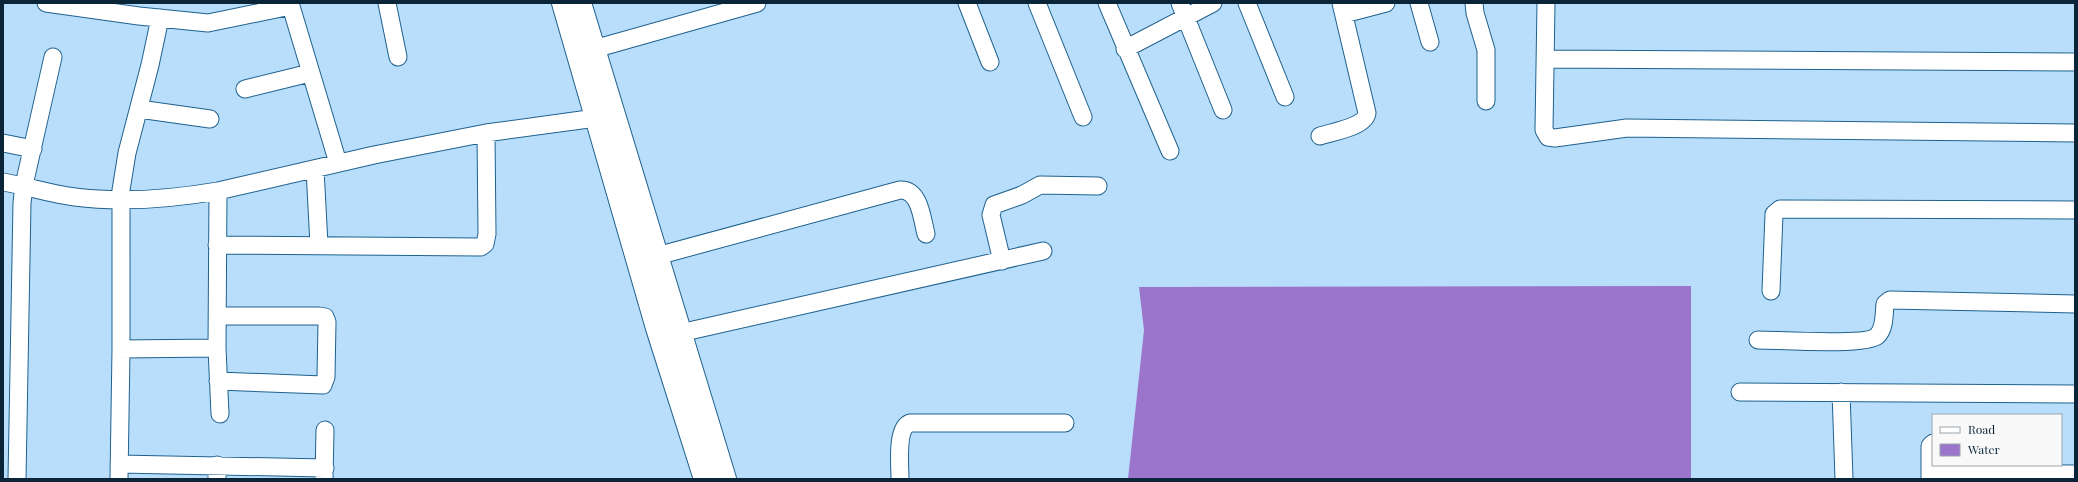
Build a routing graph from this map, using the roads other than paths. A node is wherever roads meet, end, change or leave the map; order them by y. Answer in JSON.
{"nodes":[{"id":1,"x":46,"y":3,"type":"edge"},
{"id":2,"x":387,"y":3,"type":"edge"},
{"id":3,"x":563,"y":3,"type":"edge"},
{"id":4,"x":580,"y":3,"type":"edge"},
{"id":5,"x":757,"y":3,"type":"edge"},
{"id":6,"x":967,"y":3,"type":"edge"},
{"id":7,"x":1037,"y":3,"type":"edge"},
{"id":8,"x":1107,"y":3,"type":"edge"},
{"id":9,"x":1213,"y":3,"type":"edge"},
{"id":10,"x":1246,"y":3,"type":"edge"},
{"id":11,"x":1386,"y":3,"type":"edge"},
{"id":12,"x":1419,"y":3,"type":"edge"},
{"id":13,"x":1474,"y":3,"type":"edge"},
{"id":14,"x":1546,"y":3,"type":"edge"},
{"id":15,"x":290,"y":4,"type":"edge"},
{"id":16,"x":117,"y":8,"type":"edge"},
{"id":17,"x":1342,"y":9,"type":"edge"},
{"id":18,"x":1183,"y":10,"type":"edge"},
{"id":19,"x":160,"y":18,"type":"junction"},
{"id":20,"x":1430,"y":42,"type":"dead end"},
{"id":21,"x":594,"y":49,"type":"junction"},
{"id":22,"x":1125,"y":49,"type":"junction"},
{"id":23,"x":53,"y":57,"type":"dead end"},
{"id":24,"x":398,"y":58,"type":"dead end"},
{"id":25,"x":1545,"y":59,"type":"junction"},
{"id":26,"x":990,"y":62,"type":"dead end"},
{"id":27,"x":2075,"y":62,"type":"edge"},
{"id":28,"x":310,"y":73,"type":"junction"},
{"id":29,"x":245,"y":89,"type":"dead end"},
{"id":30,"x":1285,"y":97,"type":"dead end"},
{"id":31,"x":1486,"y":101,"type":"dead end"},
{"id":32,"x":139,"y":109,"type":"junction"},
{"id":33,"x":1223,"y":110,"type":"dead end"},
{"id":34,"x":1083,"y":117,"type":"dead end"},
{"id":35,"x":596,"y":118,"type":"junction"},
{"id":36,"x":210,"y":119,"type":"dead end"},
{"id":37,"x":486,"y":133,"type":"junction"},
{"id":38,"x":2075,"y":133,"type":"edge"},
{"id":39,"x":1320,"y":136,"type":"dead end"},
{"id":40,"x":3,"y":143,"type":"edge"},
{"id":41,"x":33,"y":149,"type":"junction"},
{"id":42,"x":1170,"y":151,"type":"dead end"},
{"id":43,"x":338,"y":163,"type":"junction"},
{"id":44,"x":315,"y":169,"type":"junction"},
{"id":45,"x":3,"y":182,"type":"edge"},
{"id":46,"x":24,"y":185,"type":"junction"},
{"id":47,"x":1098,"y":186,"type":"dead end"},
{"id":48,"x":218,"y":190,"type":"junction"},
{"id":49,"x":120,"y":201,"type":"junction"},
{"id":50,"x":2075,"y":210,"type":"edge"},
{"id":51,"x":926,"y":234,"type":"dead end"},
{"id":52,"x":217,"y":245,"type":"junction"},
{"id":53,"x":319,"y":245,"type":"junction"},
{"id":54,"x":1043,"y":251,"type":"dead end"},
{"id":55,"x":657,"y":256,"type":"junction"},
{"id":56,"x":1002,"y":261,"type":"junction"},
{"id":57,"x":1771,"y":291,"type":"dead end"},
{"id":58,"x":2075,"y":304,"type":"edge"},
{"id":59,"x":218,"y":316,"type":"junction"},
{"id":60,"x":671,"y":327,"type":"junction"},
{"id":61,"x":1758,"y":340,"type":"dead end"},
{"id":62,"x":217,"y":348,"type":"junction"},
{"id":63,"x":121,"y":349,"type":"junction"},
{"id":64,"x":218,"y":381,"type":"junction"},
{"id":65,"x":1740,"y":392,"type":"dead end"},
{"id":66,"x":1842,"y":392,"type":"junction"},
{"id":67,"x":2075,"y":394,"type":"edge"},
{"id":68,"x":220,"y":414,"type":"dead end"},
{"id":69,"x":1065,"y":423,"type":"dead end"},
{"id":70,"x":325,"y":430,"type":"dead end"},
{"id":71,"x":1932,"y":443,"type":"edge"},
{"id":72,"x":119,"y":472,"type":"edge"},
{"id":73,"x":217,"y":472,"type":"edge"},
{"id":74,"x":2039,"y":473,"type":"edge"},
{"id":75,"x":324,"y":474,"type":"edge"},
{"id":76,"x":2075,"y":474,"type":"edge"},
{"id":77,"x":1930,"y":476,"type":"edge"},
{"id":78,"x":17,"y":479,"type":"edge"},
{"id":79,"x":705,"y":479,"type":"edge"},
{"id":80,"x":725,"y":479,"type":"edge"},
{"id":81,"x":900,"y":479,"type":"edge"},
{"id":82,"x":1844,"y":479,"type":"edge"}],
"edges":[{"from":1,"to":16,"type":"street"},
{"from":2,"to":24,"type":"street"},
{"from":3,"to":35,"type":"highway"},
{"from":4,"to":21,"type":"highway"},
{"from":5,"to":21,"type":"street"},
{"from":6,"to":26,"type":"street"},
{"from":7,"to":34,"type":"street"},
{"from":8,"to":22,"type":"street"},
{"from":9,"to":18,"type":"street"},
{"from":10,"to":30,"type":"street"},
{"from":11,"to":17,"type":"street"},
{"from":12,"to":20,"type":"street"},
{"from":13,"to":31,"type":"street"},
{"from":14,"to":25,"type":"street"},
{"from":15,"to":19,"type":"street"},
{"from":15,"to":28,"type":"street"},
{"from":16,"to":19,"type":"street"},
{"from":17,"to":39,"type":"street"},
{"from":18,"to":22,"type":"street"},
{"from":18,"to":33,"type":"street"},
{"from":19,"to":32,"type":"street"},
{"from":21,"to":55,"type":"highway"},
{"from":22,"to":42,"type":"street"},
{"from":23,"to":41,"type":"street"},
{"from":25,"to":27,"type":"street"},
{"from":25,"to":38,"type":"street"},
{"from":28,"to":29,"type":"street"},
{"from":28,"to":43,"type":"street"},
{"from":32,"to":36,"type":"street"},
{"from":32,"to":49,"type":"street"},
{"from":35,"to":37,"type":"street"},
{"from":35,"to":60,"type":"highway"},
{"from":37,"to":43,"type":"street"},
{"from":37,"to":53,"type":"street"},
{"from":40,"to":41,"type":"street"},
{"from":41,"to":46,"type":"street"},
{"from":43,"to":44,"type":"street"},
{"from":44,"to":48,"type":"street"},
{"from":44,"to":53,"type":"street"},
{"from":45,"to":46,"type":"street"},
{"from":46,"to":49,"type":"street"},
{"from":46,"to":78,"type":"street"},
{"from":47,"to":56,"type":"street"},
{"from":48,"to":49,"type":"street"},
{"from":48,"to":52,"type":"street"},
{"from":49,"to":63,"type":"street"},
{"from":50,"to":57,"type":"street"},
{"from":51,"to":55,"type":"street"},
{"from":52,"to":53,"type":"street"},
{"from":52,"to":59,"type":"street"},
{"from":54,"to":56,"type":"street"},
{"from":55,"to":60,"type":"highway"},
{"from":56,"to":60,"type":"street"},
{"from":58,"to":61,"type":"street"},
{"from":59,"to":62,"type":"street"},
{"from":59,"to":64,"type":"street"},
{"from":60,"to":79,"type":"highway"},
{"from":60,"to":80,"type":"highway"},
{"from":62,"to":63,"type":"street"},
{"from":62,"to":64,"type":"street"},
{"from":63,"to":72,"type":"street"},
{"from":64,"to":68,"type":"street"},
{"from":65,"to":66,"type":"street"},
{"from":66,"to":67,"type":"street"},
{"from":66,"to":82,"type":"street"},
{"from":69,"to":81,"type":"street"},
{"from":70,"to":75,"type":"street"},
{"from":71,"to":77,"type":"street"},
{"from":72,"to":73,"type":"street"},
{"from":73,"to":75,"type":"street"},
{"from":74,"to":76,"type":"street"},
{"from":74,"to":77,"type":"street"}]}
